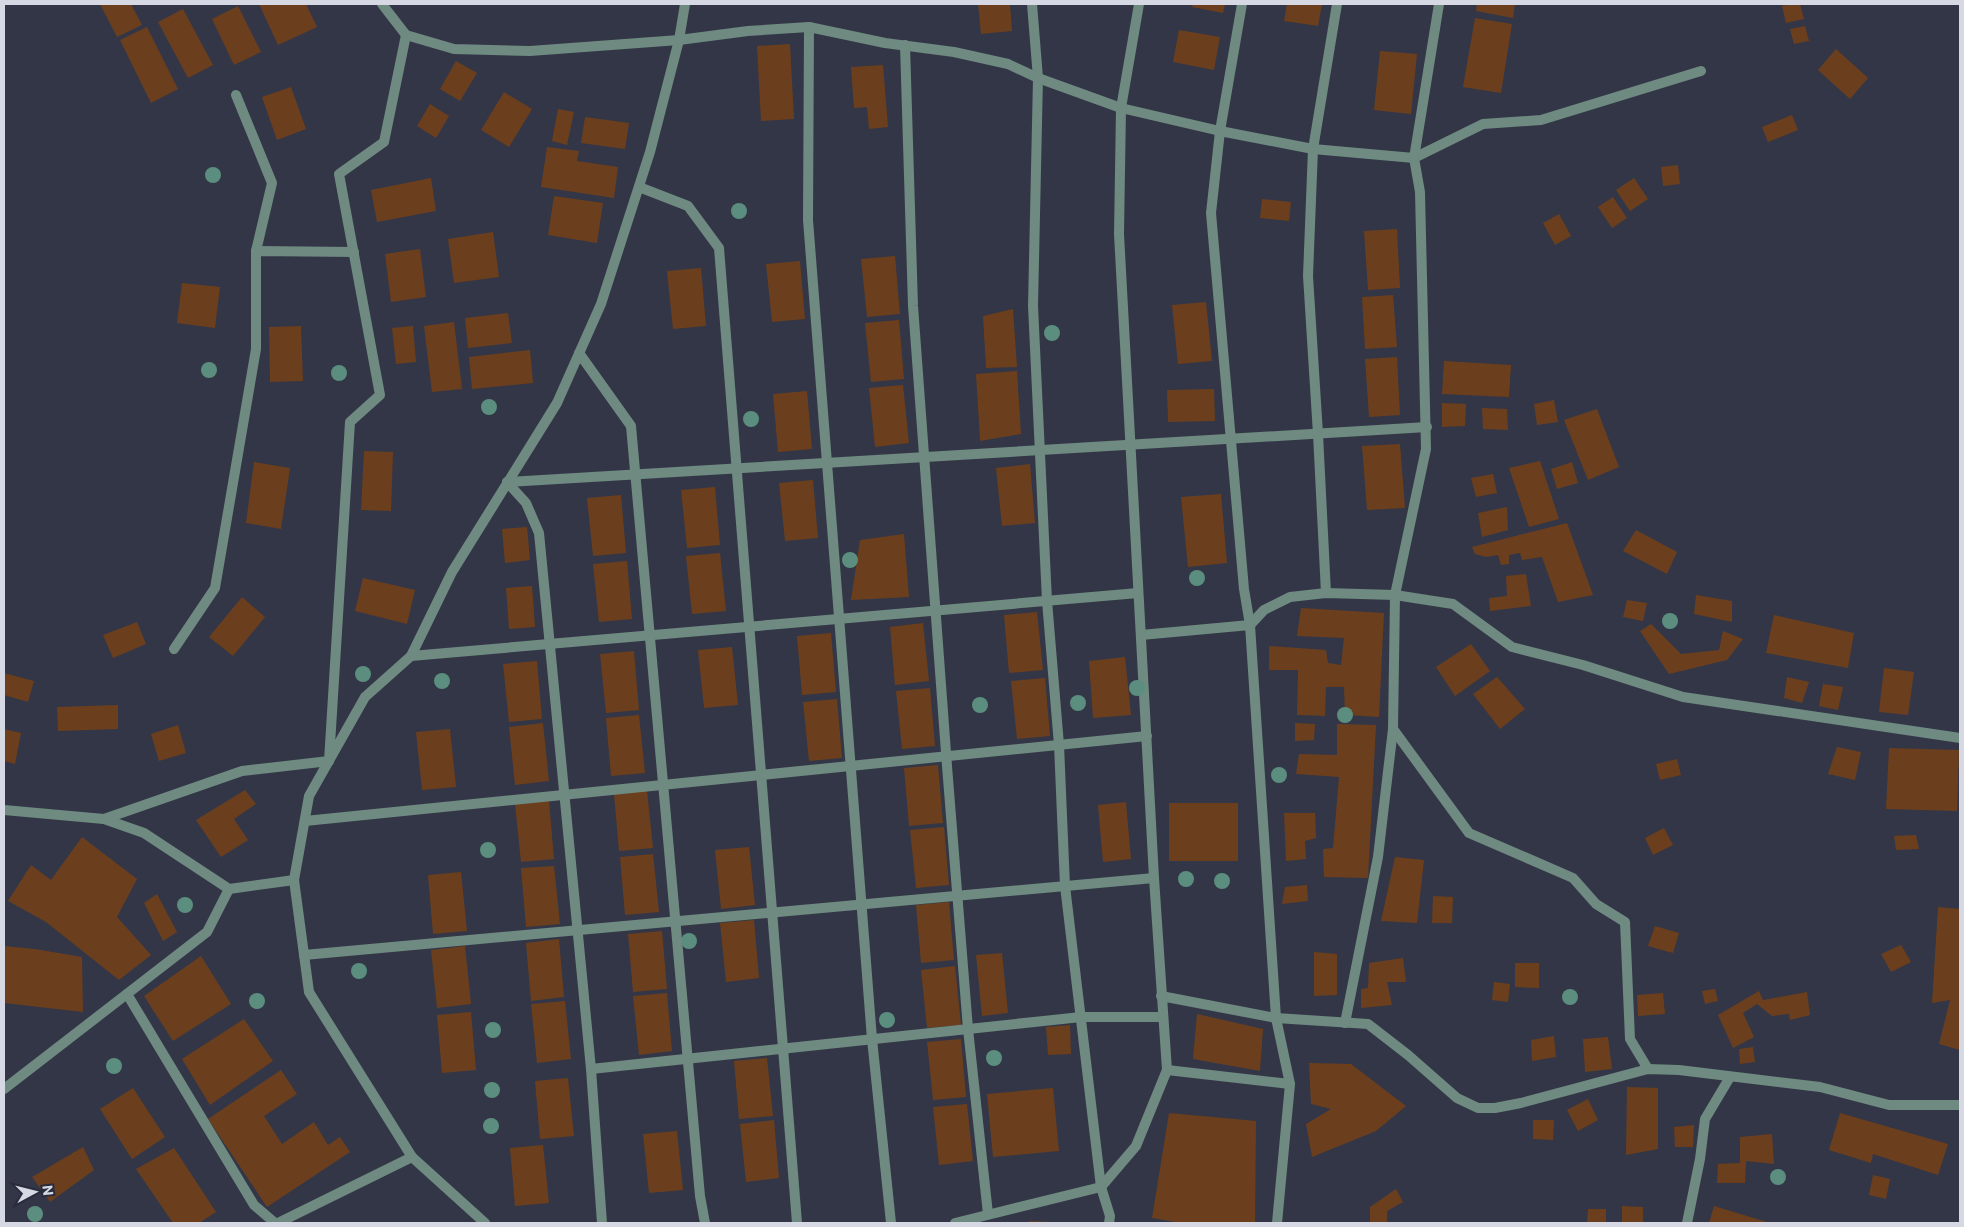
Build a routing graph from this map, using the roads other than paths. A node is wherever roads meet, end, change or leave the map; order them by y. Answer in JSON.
{"nodes":[{"id":1,"x":382,"y":4,"type":"edge"},
{"id":2,"x":685,"y":4,"type":"edge"},
{"id":3,"x":1032,"y":4,"type":"edge"},
{"id":4,"x":1139,"y":4,"type":"edge"},
{"id":5,"x":1242,"y":4,"type":"edge"},
{"id":6,"x":1337,"y":4,"type":"edge"},
{"id":7,"x":1439,"y":4,"type":"edge"},
{"id":8,"x":809,"y":27,"type":"junction"},
{"id":9,"x":406,"y":35,"type":"junction"},
{"id":10,"x":679,"y":40,"type":"junction"},
{"id":11,"x":905,"y":46,"type":"junction"},
{"id":12,"x":1701,"y":71,"type":"dead end"},
{"id":13,"x":1038,"y":78,"type":"junction"},
{"id":14,"x":236,"y":95,"type":"dead end"},
{"id":15,"x":1121,"y":108,"type":"junction"},
{"id":16,"x":1220,"y":131,"type":"junction"},
{"id":17,"x":1313,"y":149,"type":"junction"},
{"id":18,"x":1414,"y":158,"type":"junction"},
{"id":19,"x":639,"y":187,"type":"junction"},
{"id":20,"x":256,"y":251,"type":"junction"},
{"id":21,"x":354,"y":252,"type":"junction"},
{"id":22,"x":579,"y":353,"type":"junction"},
{"id":23,"x":1427,"y":427,"type":"junction"},
{"id":24,"x":1318,"y":434,"type":"junction"},
{"id":25,"x":1230,"y":439,"type":"junction"},
{"id":26,"x":1130,"y":445,"type":"junction"},
{"id":27,"x":1040,"y":450,"type":"junction"},
{"id":28,"x":924,"y":457,"type":"junction"},
{"id":29,"x":827,"y":463,"type":"junction"},
{"id":30,"x":736,"y":468,"type":"junction"},
{"id":31,"x":636,"y":474,"type":"junction"},
{"id":32,"x":507,"y":482,"type":"junction"},
{"id":33,"x":1138,"y":593,"type":"junction"},
{"id":34,"x":1326,"y":593,"type":"junction"},
{"id":35,"x":1395,"y":595,"type":"junction"},
{"id":36,"x":1047,"y":601,"type":"junction"},
{"id":37,"x":936,"y":611,"type":"junction"},
{"id":38,"x":839,"y":619,"type":"junction"},
{"id":39,"x":1250,"y":625,"type":"junction"},
{"id":40,"x":749,"y":627,"type":"junction"},
{"id":41,"x":650,"y":635,"type":"junction"},
{"id":42,"x":1141,"y":635,"type":"junction"},
{"id":43,"x":550,"y":644,"type":"junction"},
{"id":44,"x":174,"y":649,"type":"dead end"},
{"id":45,"x":411,"y":656,"type":"junction"},
{"id":46,"x":1393,"y":728,"type":"junction"},
{"id":47,"x":1147,"y":736,"type":"junction"},
{"id":48,"x":1960,"y":738,"type":"edge"},
{"id":49,"x":1059,"y":745,"type":"junction"},
{"id":50,"x":946,"y":756,"type":"junction"},
{"id":51,"x":329,"y":761,"type":"junction"},
{"id":52,"x":851,"y":766,"type":"junction"},
{"id":53,"x":761,"y":775,"type":"junction"},
{"id":54,"x":663,"y":785,"type":"junction"},
{"id":55,"x":564,"y":795,"type":"junction"},
{"id":56,"x":4,"y":810,"type":"edge"},
{"id":57,"x":104,"y":819,"type":"junction"},
{"id":58,"x":305,"y":821,"type":"junction"},
{"id":59,"x":1154,"y":878,"type":"junction"},
{"id":60,"x":294,"y":880,"type":"junction"},
{"id":61,"x":1065,"y":886,"type":"junction"},
{"id":62,"x":229,"y":888,"type":"junction"},
{"id":63,"x":957,"y":896,"type":"junction"},
{"id":64,"x":862,"y":905,"type":"junction"},
{"id":65,"x":772,"y":913,"type":"junction"},
{"id":66,"x":676,"y":922,"type":"junction"},
{"id":67,"x":577,"y":931,"type":"junction"},
{"id":68,"x":304,"y":955,"type":"junction"},
{"id":69,"x":127,"y":994,"type":"junction"},
{"id":70,"x":1161,"y":996,"type":"junction"},
{"id":71,"x":1081,"y":1017,"type":"junction"},
{"id":72,"x":1163,"y":1017,"type":"junction"},
{"id":73,"x":1276,"y":1018,"type":"junction"},
{"id":74,"x":1345,"y":1023,"type":"junction"},
{"id":75,"x":968,"y":1029,"type":"junction"},
{"id":76,"x":872,"y":1040,"type":"junction"},
{"id":77,"x":783,"y":1049,"type":"junction"},
{"id":78,"x":688,"y":1059,"type":"junction"},
{"id":79,"x":1648,"y":1069,"type":"junction"},
{"id":80,"x":591,"y":1070,"type":"junction"},
{"id":81,"x":1167,"y":1070,"type":"junction"},
{"id":82,"x":1730,"y":1078,"type":"junction"},
{"id":83,"x":1290,"y":1084,"type":"junction"},
{"id":84,"x":4,"y":1089,"type":"edge"},
{"id":85,"x":1960,"y":1105,"type":"edge"},
{"id":86,"x":412,"y":1156,"type":"junction"},
{"id":87,"x":1101,"y":1187,"type":"junction"},
{"id":88,"x":988,"y":1218,"type":"edge"},
{"id":89,"x":277,"y":1223,"type":"edge"},
{"id":90,"x":485,"y":1223,"type":"edge"},
{"id":91,"x":602,"y":1223,"type":"edge"},
{"id":92,"x":705,"y":1223,"type":"edge"},
{"id":93,"x":797,"y":1223,"type":"edge"},
{"id":94,"x":891,"y":1223,"type":"edge"},
{"id":95,"x":955,"y":1223,"type":"edge"},
{"id":96,"x":1109,"y":1223,"type":"edge"},
{"id":97,"x":1277,"y":1223,"type":"edge"},
{"id":98,"x":1687,"y":1223,"type":"edge"}],
"edges":[{"from":1,"to":9,"type":"street"},
{"from":2,"to":10,"type":"street"},
{"from":3,"to":13,"type":"street"},
{"from":4,"to":15,"type":"street"},
{"from":5,"to":16,"type":"street"},
{"from":6,"to":17,"type":"street"},
{"from":7,"to":18,"type":"street"},
{"from":8,"to":10,"type":"street"},
{"from":8,"to":11,"type":"street"},
{"from":8,"to":29,"type":"street"},
{"from":9,"to":10,"type":"street"},
{"from":9,"to":21,"type":"street"},
{"from":10,"to":19,"type":"street"},
{"from":11,"to":13,"type":"street"},
{"from":11,"to":28,"type":"street"},
{"from":12,"to":18,"type":"street"},
{"from":13,"to":15,"type":"street"},
{"from":13,"to":27,"type":"street"},
{"from":14,"to":20,"type":"street"},
{"from":15,"to":16,"type":"street"},
{"from":15,"to":26,"type":"street"},
{"from":16,"to":17,"type":"street"},
{"from":16,"to":25,"type":"street"},
{"from":17,"to":18,"type":"street"},
{"from":17,"to":24,"type":"street"},
{"from":18,"to":23,"type":"street"},
{"from":19,"to":22,"type":"street"},
{"from":19,"to":30,"type":"street"},
{"from":20,"to":21,"type":"street"},
{"from":20,"to":44,"type":"street"},
{"from":21,"to":51,"type":"street"},
{"from":22,"to":31,"type":"street"},
{"from":22,"to":32,"type":"street"},
{"from":23,"to":24,"type":"street"},
{"from":23,"to":35,"type":"street"},
{"from":24,"to":25,"type":"street"},
{"from":24,"to":34,"type":"street"},
{"from":25,"to":26,"type":"street"},
{"from":25,"to":39,"type":"street"},
{"from":26,"to":27,"type":"street"},
{"from":26,"to":33,"type":"street"},
{"from":27,"to":28,"type":"street"},
{"from":27,"to":36,"type":"street"},
{"from":28,"to":29,"type":"street"},
{"from":28,"to":37,"type":"street"},
{"from":29,"to":30,"type":"street"},
{"from":29,"to":38,"type":"street"},
{"from":30,"to":31,"type":"street"},
{"from":30,"to":40,"type":"street"},
{"from":31,"to":32,"type":"street"},
{"from":31,"to":41,"type":"street"},
{"from":32,"to":43,"type":"street"},
{"from":32,"to":45,"type":"street"},
{"from":33,"to":36,"type":"street"},
{"from":33,"to":42,"type":"street"},
{"from":34,"to":35,"type":"street"},
{"from":34,"to":39,"type":"street"},
{"from":35,"to":46,"type":"street"},
{"from":35,"to":48,"type":"street"},
{"from":36,"to":37,"type":"street"},
{"from":36,"to":49,"type":"street"},
{"from":37,"to":38,"type":"street"},
{"from":37,"to":50,"type":"street"},
{"from":38,"to":40,"type":"street"},
{"from":38,"to":52,"type":"street"},
{"from":39,"to":42,"type":"street"},
{"from":39,"to":73,"type":"street"},
{"from":40,"to":41,"type":"street"},
{"from":40,"to":53,"type":"street"},
{"from":41,"to":43,"type":"street"},
{"from":41,"to":54,"type":"street"},
{"from":42,"to":47,"type":"street"},
{"from":43,"to":45,"type":"street"},
{"from":43,"to":55,"type":"street"},
{"from":45,"to":51,"type":"street"},
{"from":46,"to":74,"type":"street"},
{"from":46,"to":79,"type":"street"},
{"from":47,"to":49,"type":"street"},
{"from":47,"to":59,"type":"street"},
{"from":49,"to":50,"type":"street"},
{"from":49,"to":61,"type":"street"},
{"from":50,"to":52,"type":"street"},
{"from":50,"to":63,"type":"street"},
{"from":51,"to":57,"type":"street"},
{"from":51,"to":58,"type":"street"},
{"from":52,"to":53,"type":"street"},
{"from":52,"to":64,"type":"street"},
{"from":53,"to":54,"type":"street"},
{"from":53,"to":65,"type":"street"},
{"from":54,"to":55,"type":"street"},
{"from":54,"to":66,"type":"street"},
{"from":55,"to":58,"type":"street"},
{"from":55,"to":67,"type":"street"},
{"from":56,"to":57,"type":"street"},
{"from":57,"to":62,"type":"street"},
{"from":58,"to":60,"type":"street"},
{"from":59,"to":61,"type":"street"},
{"from":59,"to":70,"type":"street"},
{"from":60,"to":62,"type":"street"},
{"from":60,"to":68,"type":"street"},
{"from":61,"to":63,"type":"street"},
{"from":61,"to":71,"type":"street"},
{"from":62,"to":69,"type":"street"},
{"from":63,"to":64,"type":"street"},
{"from":63,"to":75,"type":"street"},
{"from":64,"to":65,"type":"street"},
{"from":64,"to":76,"type":"street"},
{"from":65,"to":66,"type":"street"},
{"from":65,"to":77,"type":"street"},
{"from":66,"to":67,"type":"street"},
{"from":66,"to":78,"type":"street"},
{"from":67,"to":68,"type":"street"},
{"from":67,"to":80,"type":"street"},
{"from":68,"to":86,"type":"street"},
{"from":69,"to":84,"type":"street"},
{"from":69,"to":89,"type":"street"},
{"from":70,"to":72,"type":"street"},
{"from":70,"to":73,"type":"street"},
{"from":71,"to":72,"type":"street"},
{"from":71,"to":75,"type":"street"},
{"from":71,"to":87,"type":"street"},
{"from":72,"to":81,"type":"street"},
{"from":73,"to":74,"type":"street"},
{"from":73,"to":83,"type":"street"},
{"from":74,"to":79,"type":"street"},
{"from":75,"to":76,"type":"street"},
{"from":75,"to":88,"type":"street"},
{"from":76,"to":77,"type":"street"},
{"from":76,"to":94,"type":"street"},
{"from":77,"to":78,"type":"street"},
{"from":77,"to":93,"type":"street"},
{"from":78,"to":80,"type":"street"},
{"from":78,"to":92,"type":"street"},
{"from":79,"to":82,"type":"street"},
{"from":80,"to":91,"type":"street"},
{"from":81,"to":83,"type":"street"},
{"from":81,"to":87,"type":"street"},
{"from":82,"to":85,"type":"street"},
{"from":82,"to":98,"type":"street"},
{"from":83,"to":97,"type":"street"},
{"from":86,"to":89,"type":"street"},
{"from":86,"to":90,"type":"street"},
{"from":87,"to":88,"type":"street"},
{"from":87,"to":96,"type":"street"},
{"from":88,"to":95,"type":"street"}]}
